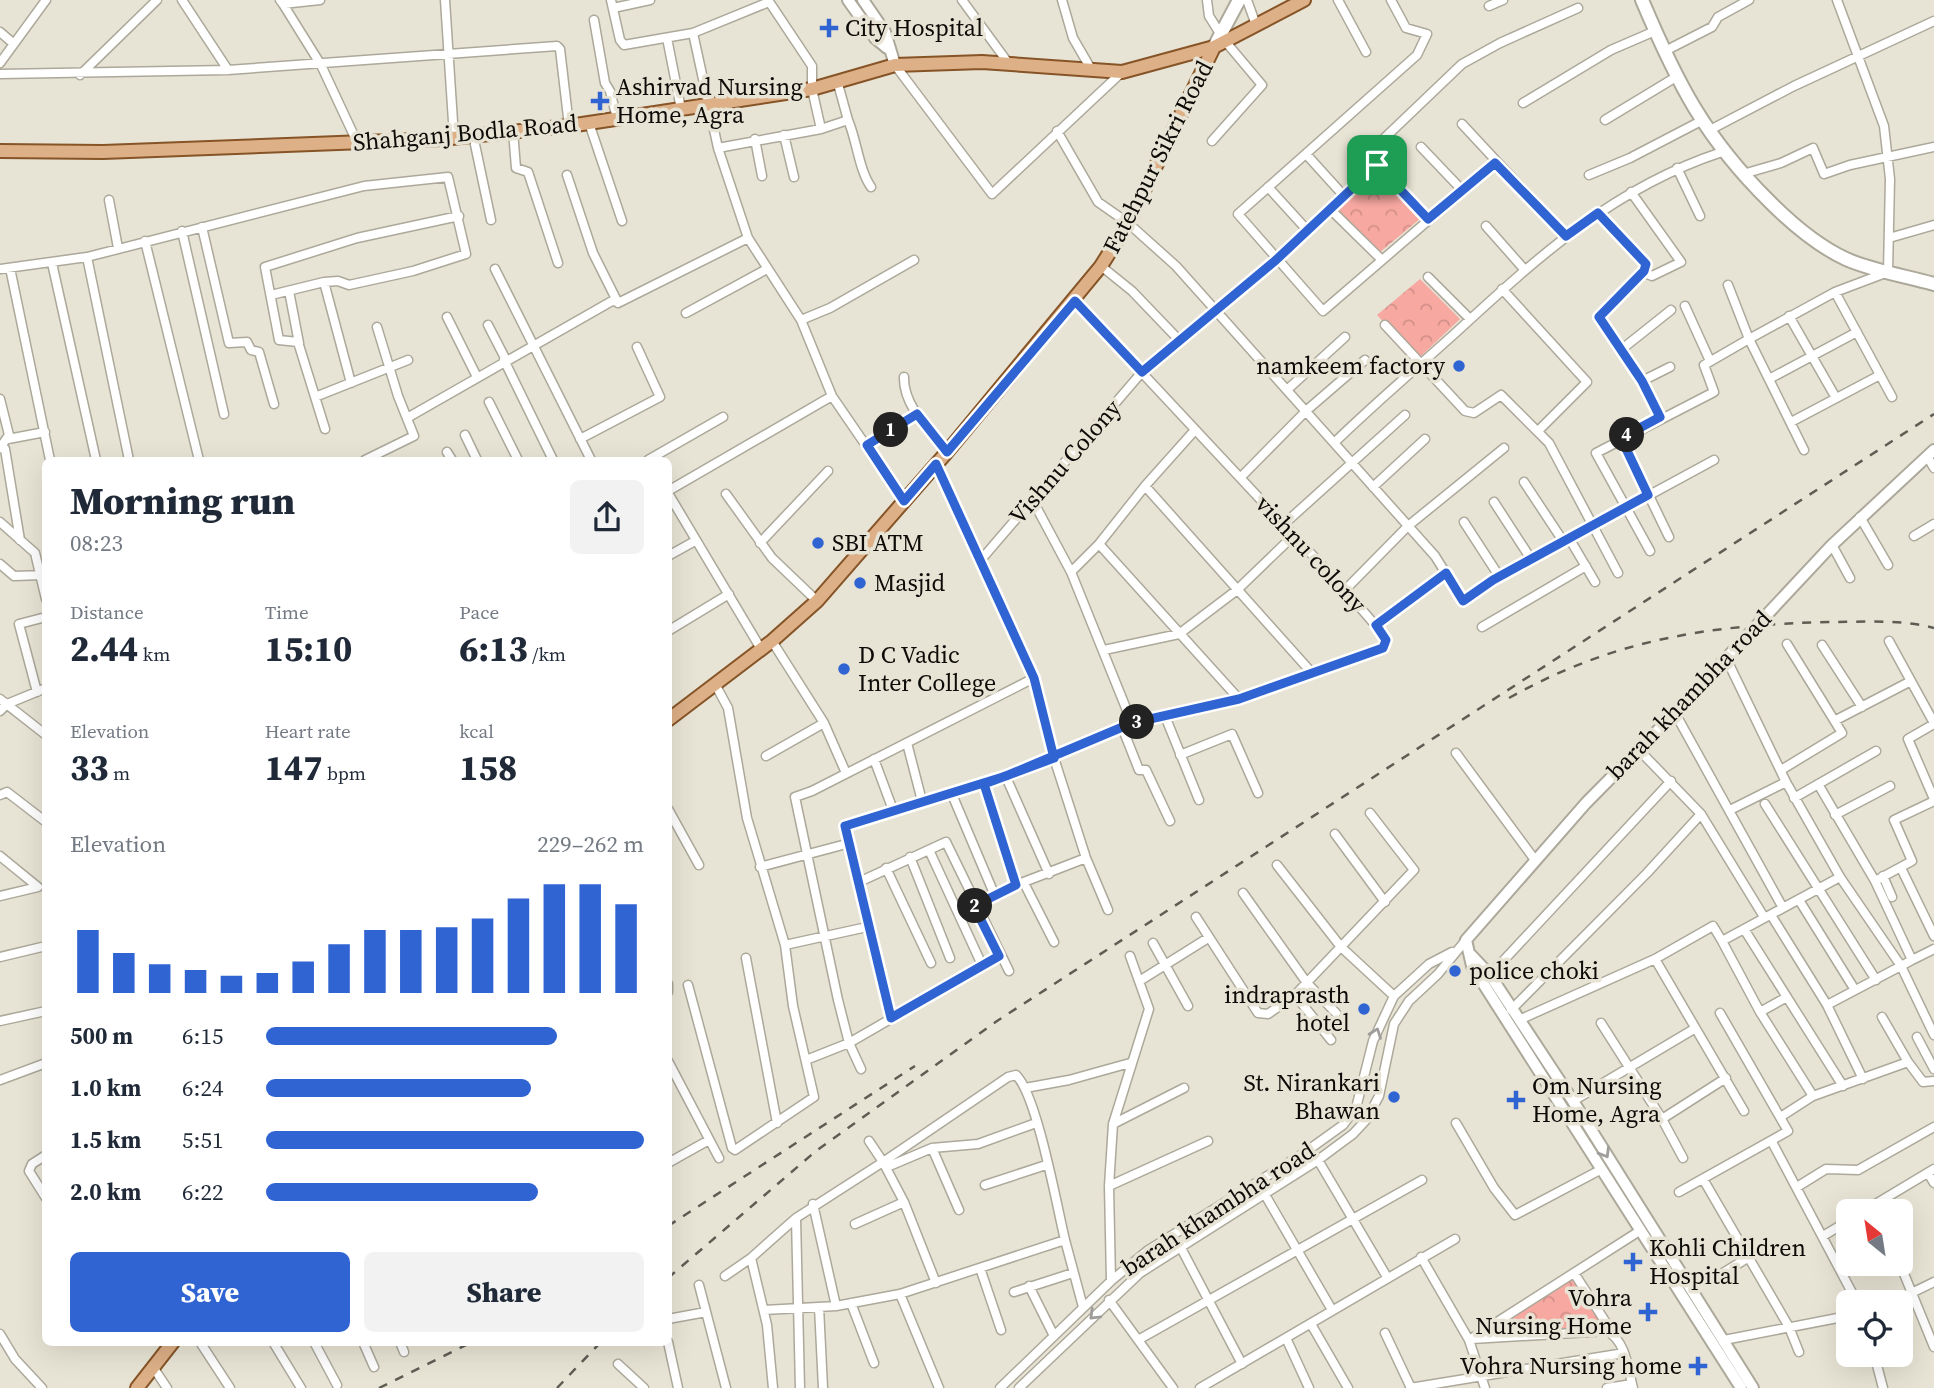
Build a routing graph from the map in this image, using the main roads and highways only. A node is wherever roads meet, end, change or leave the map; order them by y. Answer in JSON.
{"nodes":[{"id":1,"x":1239,"y":0,"type":"edge"},
{"id":2,"x":1304,"y":0,"type":"edge"},
{"id":3,"x":1642,"y":0,"type":"edge"},
{"id":4,"x":1220,"y":41,"type":"junction"},
{"id":5,"x":0,"y":151,"type":"edge"},
{"id":6,"x":1934,"y":284,"type":"edge"},
{"id":7,"x":672,"y":717,"type":"edge"},
{"id":8,"x":169,"y":1346,"type":"edge"},
{"id":9,"x":137,"y":1388,"type":"edge"}],
"edges":[{"from":1,"to":4,"type":"main road"},
{"from":2,"to":4,"type":"main road","name":"Shahganj Bodla Road"},
{"from":3,"to":6,"type":"main road"},
{"from":4,"to":5,"type":"main road","name":"Shahganj Bodla Road"},
{"from":4,"to":7,"type":"main road","name":"Fatehpur Sikri Road"},
{"from":8,"to":9,"type":"main road"}]}
